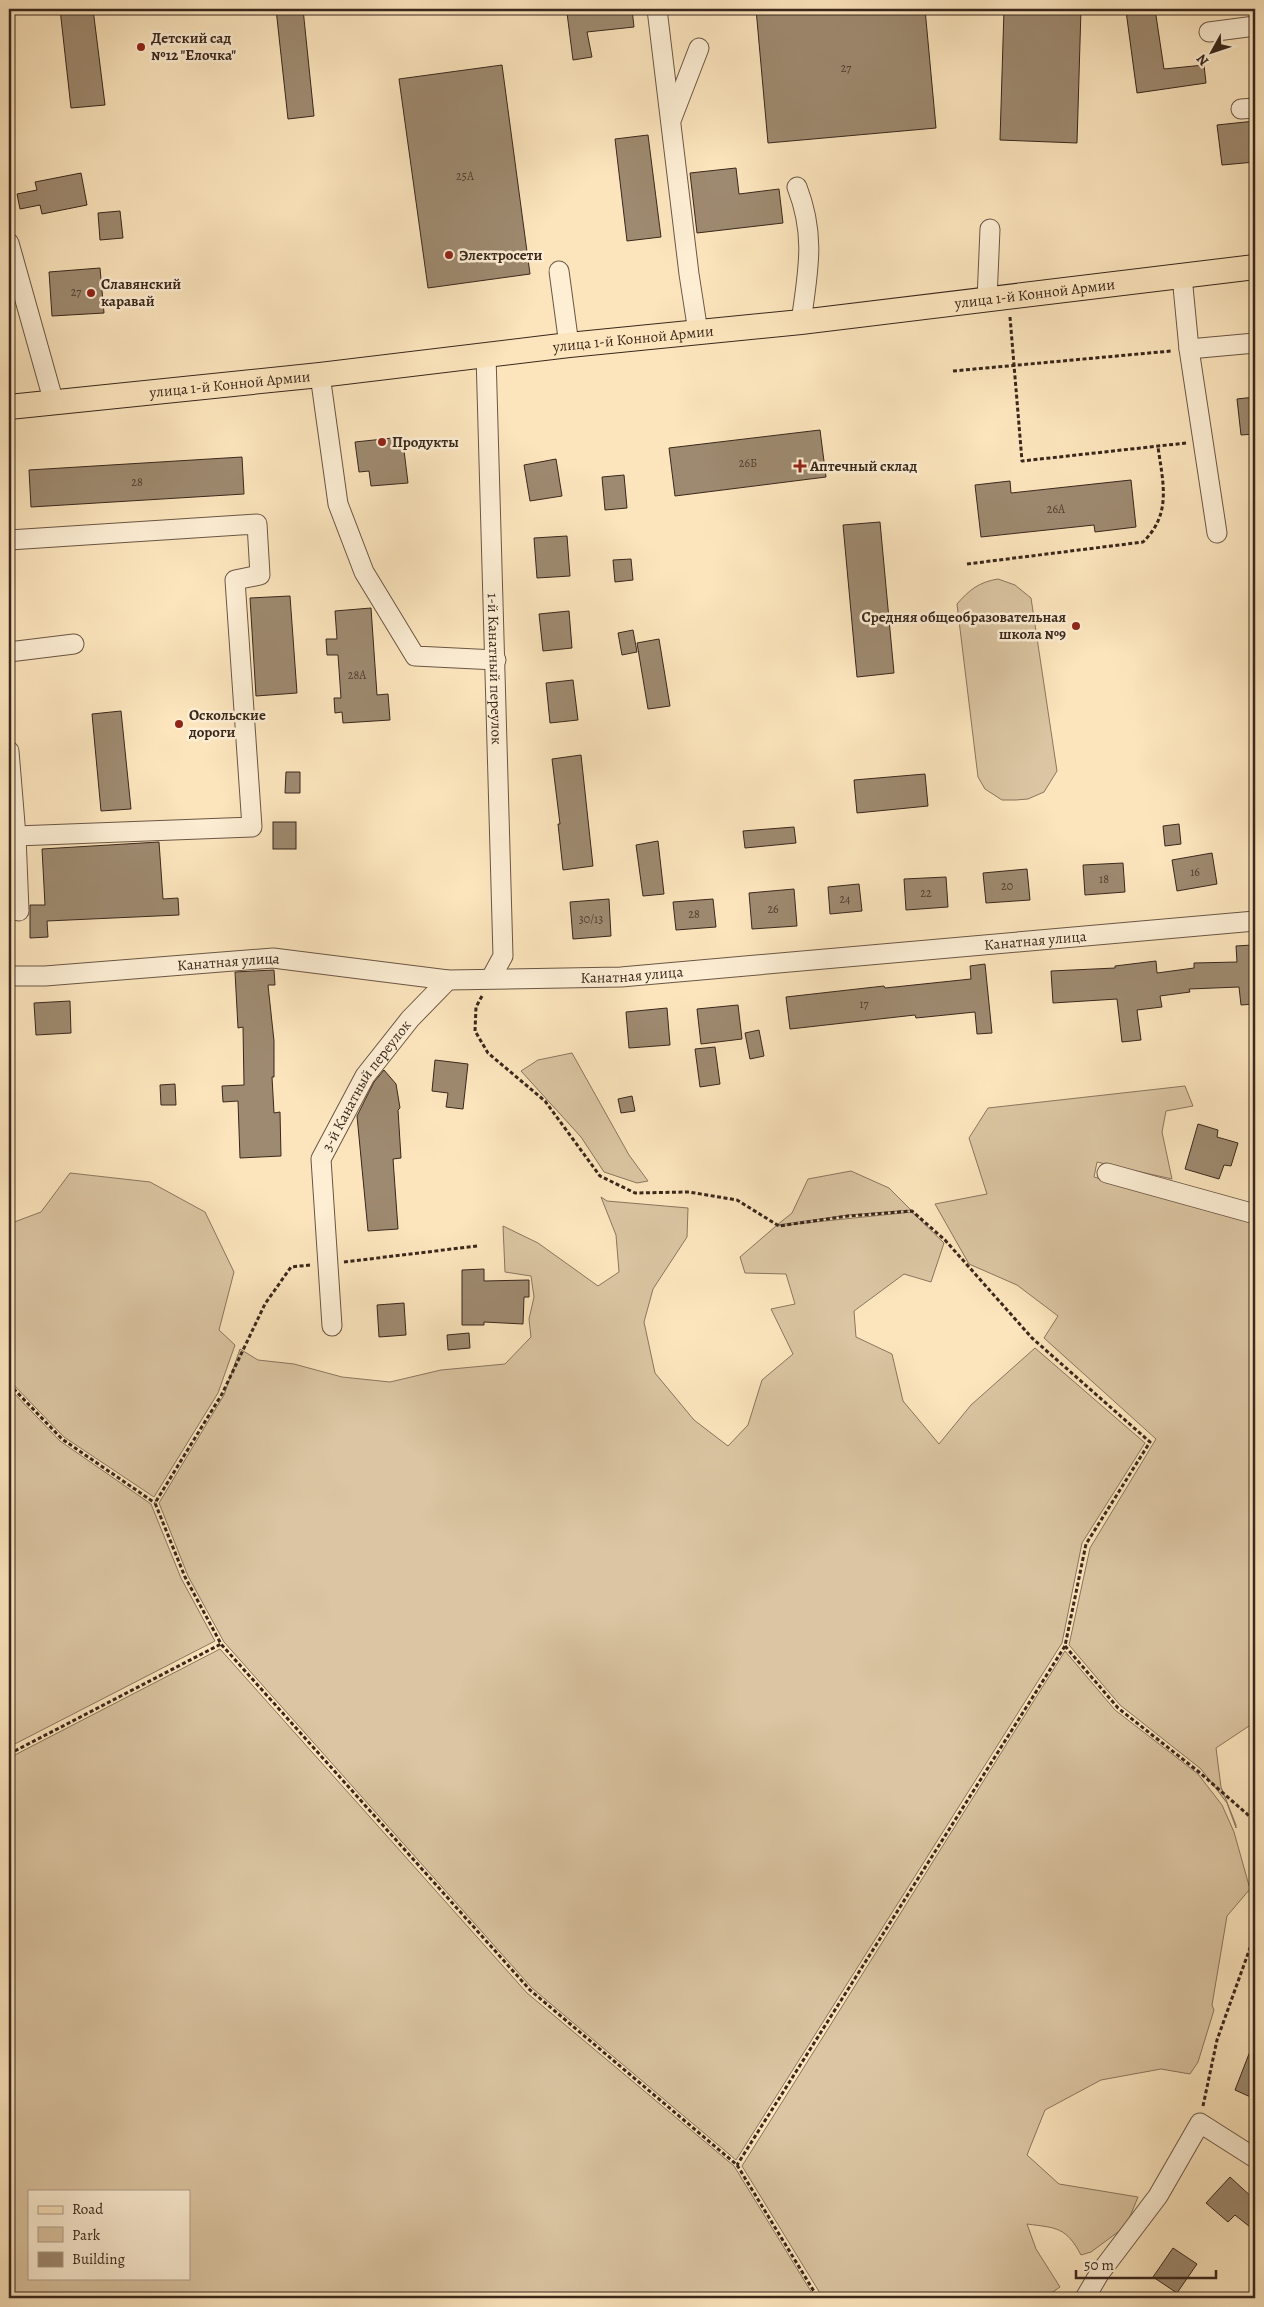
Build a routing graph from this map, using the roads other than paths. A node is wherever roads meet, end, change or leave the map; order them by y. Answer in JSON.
{"nodes":[{"id":1,"x":657,"y":9,"type":"edge"},
{"id":2,"x":1255,"y":26,"type":"edge"},
{"id":3,"x":1209,"y":32,"type":"dead end"},
{"id":4,"x":699,"y":48,"type":"dead end"},
{"id":5,"x":671,"y":120,"type":"junction"},
{"id":6,"x":797,"y":187,"type":"dead end"},
{"id":7,"x":990,"y":229,"type":"dead end"},
{"id":8,"x":9,"y":243,"type":"edge"},
{"id":9,"x":1255,"y":267,"type":"edge"},
{"id":10,"x":559,"y":271,"type":"dead end"},
{"id":11,"x":1182,"y":276,"type":"junction"},
{"id":12,"x":997,"y":299,"type":"junction"},
{"id":13,"x":801,"y":322,"type":"junction"},
{"id":14,"x":698,"y":332,"type":"junction"},
{"id":15,"x":1255,"y":343,"type":"edge"},
{"id":16,"x":569,"y":345,"type":"junction"},
{"id":17,"x":1189,"y":350,"type":"junction"},
{"id":18,"x":486,"y":356,"type":"junction"},
{"id":19,"x":320,"y":375,"type":"junction"},
{"id":20,"x":54,"y":403,"type":"junction"},
{"id":21,"x":9,"y":408,"type":"edge"},
{"id":22,"x":1217,"y":533,"type":"dead end"},
{"id":23,"x":9,"y":540,"type":"edge"},
{"id":24,"x":74,"y":644,"type":"dead end"},
{"id":25,"x":9,"y":652,"type":"edge"},
{"id":26,"x":496,"y":660,"type":"junction"},
{"id":27,"x":9,"y":751,"type":"edge"},
{"id":28,"x":16,"y":836,"type":"junction"},
{"id":29,"x":19,"y":911,"type":"dead end"},
{"id":30,"x":1255,"y":921,"type":"edge"},
{"id":31,"x":9,"y":976,"type":"edge"},
{"id":32,"x":490,"y":978,"type":"junction"},
{"id":33,"x":448,"y":980,"type":"junction"},
{"id":34,"x":1108,"y":1173,"type":"dead end"},
{"id":35,"x":1255,"y":1214,"type":"edge"},
{"id":36,"x":332,"y":1326,"type":"dead end"},
{"id":37,"x":1255,"y":2158,"type":"edge"},
{"id":38,"x":1085,"y":2298,"type":"edge"}],
"edges":[{"from":1,"to":5,"type":"street"},
{"from":2,"to":3,"type":"street"},
{"from":4,"to":5,"type":"street"},
{"from":5,"to":14,"type":"street"},
{"from":6,"to":13,"type":"street"},
{"from":7,"to":12,"type":"street"},
{"from":8,"to":20,"type":"street"},
{"from":9,"to":11,"type":"main road","name":"улица 1-й Конной Армии"},
{"from":10,"to":16,"type":"street"},
{"from":11,"to":12,"type":"main road","name":"улица 1-й Конной Армии"},
{"from":11,"to":17,"type":"street"},
{"from":12,"to":13,"type":"main road","name":"улица 1-й Конной Армии"},
{"from":13,"to":14,"type":"main road","name":"улица 1-й Конной Армии"},
{"from":14,"to":16,"type":"main road","name":"улица 1-й Конной Армии"},
{"from":15,"to":17,"type":"street"},
{"from":16,"to":18,"type":"main road","name":"улица 1-й Конной Армии"},
{"from":17,"to":22,"type":"street"},
{"from":18,"to":19,"type":"main road","name":"улица 1-й Конной Армии"},
{"from":18,"to":26,"type":"street","name":"1-й Канатный переулок"},
{"from":19,"to":20,"type":"main road","name":"улица 1-й Конной Армии"},
{"from":19,"to":26,"type":"street"},
{"from":20,"to":21,"type":"main road","name":"улица 1-й Конной Армии"},
{"from":23,"to":28,"type":"street"},
{"from":24,"to":25,"type":"street"},
{"from":26,"to":32,"type":"street","name":"1-й Канатный переулок"},
{"from":27,"to":28,"type":"street"},
{"from":28,"to":29,"type":"street"},
{"from":30,"to":32,"type":"street","name":"Канатная улица"},
{"from":31,"to":33,"type":"street","name":"Канатная улица"},
{"from":32,"to":33,"type":"street","name":"Канатная улица"},
{"from":33,"to":36,"type":"street","name":"3-й Канатный переулок"},
{"from":34,"to":35,"type":"street"},
{"from":37,"to":38,"type":"street"}]}
